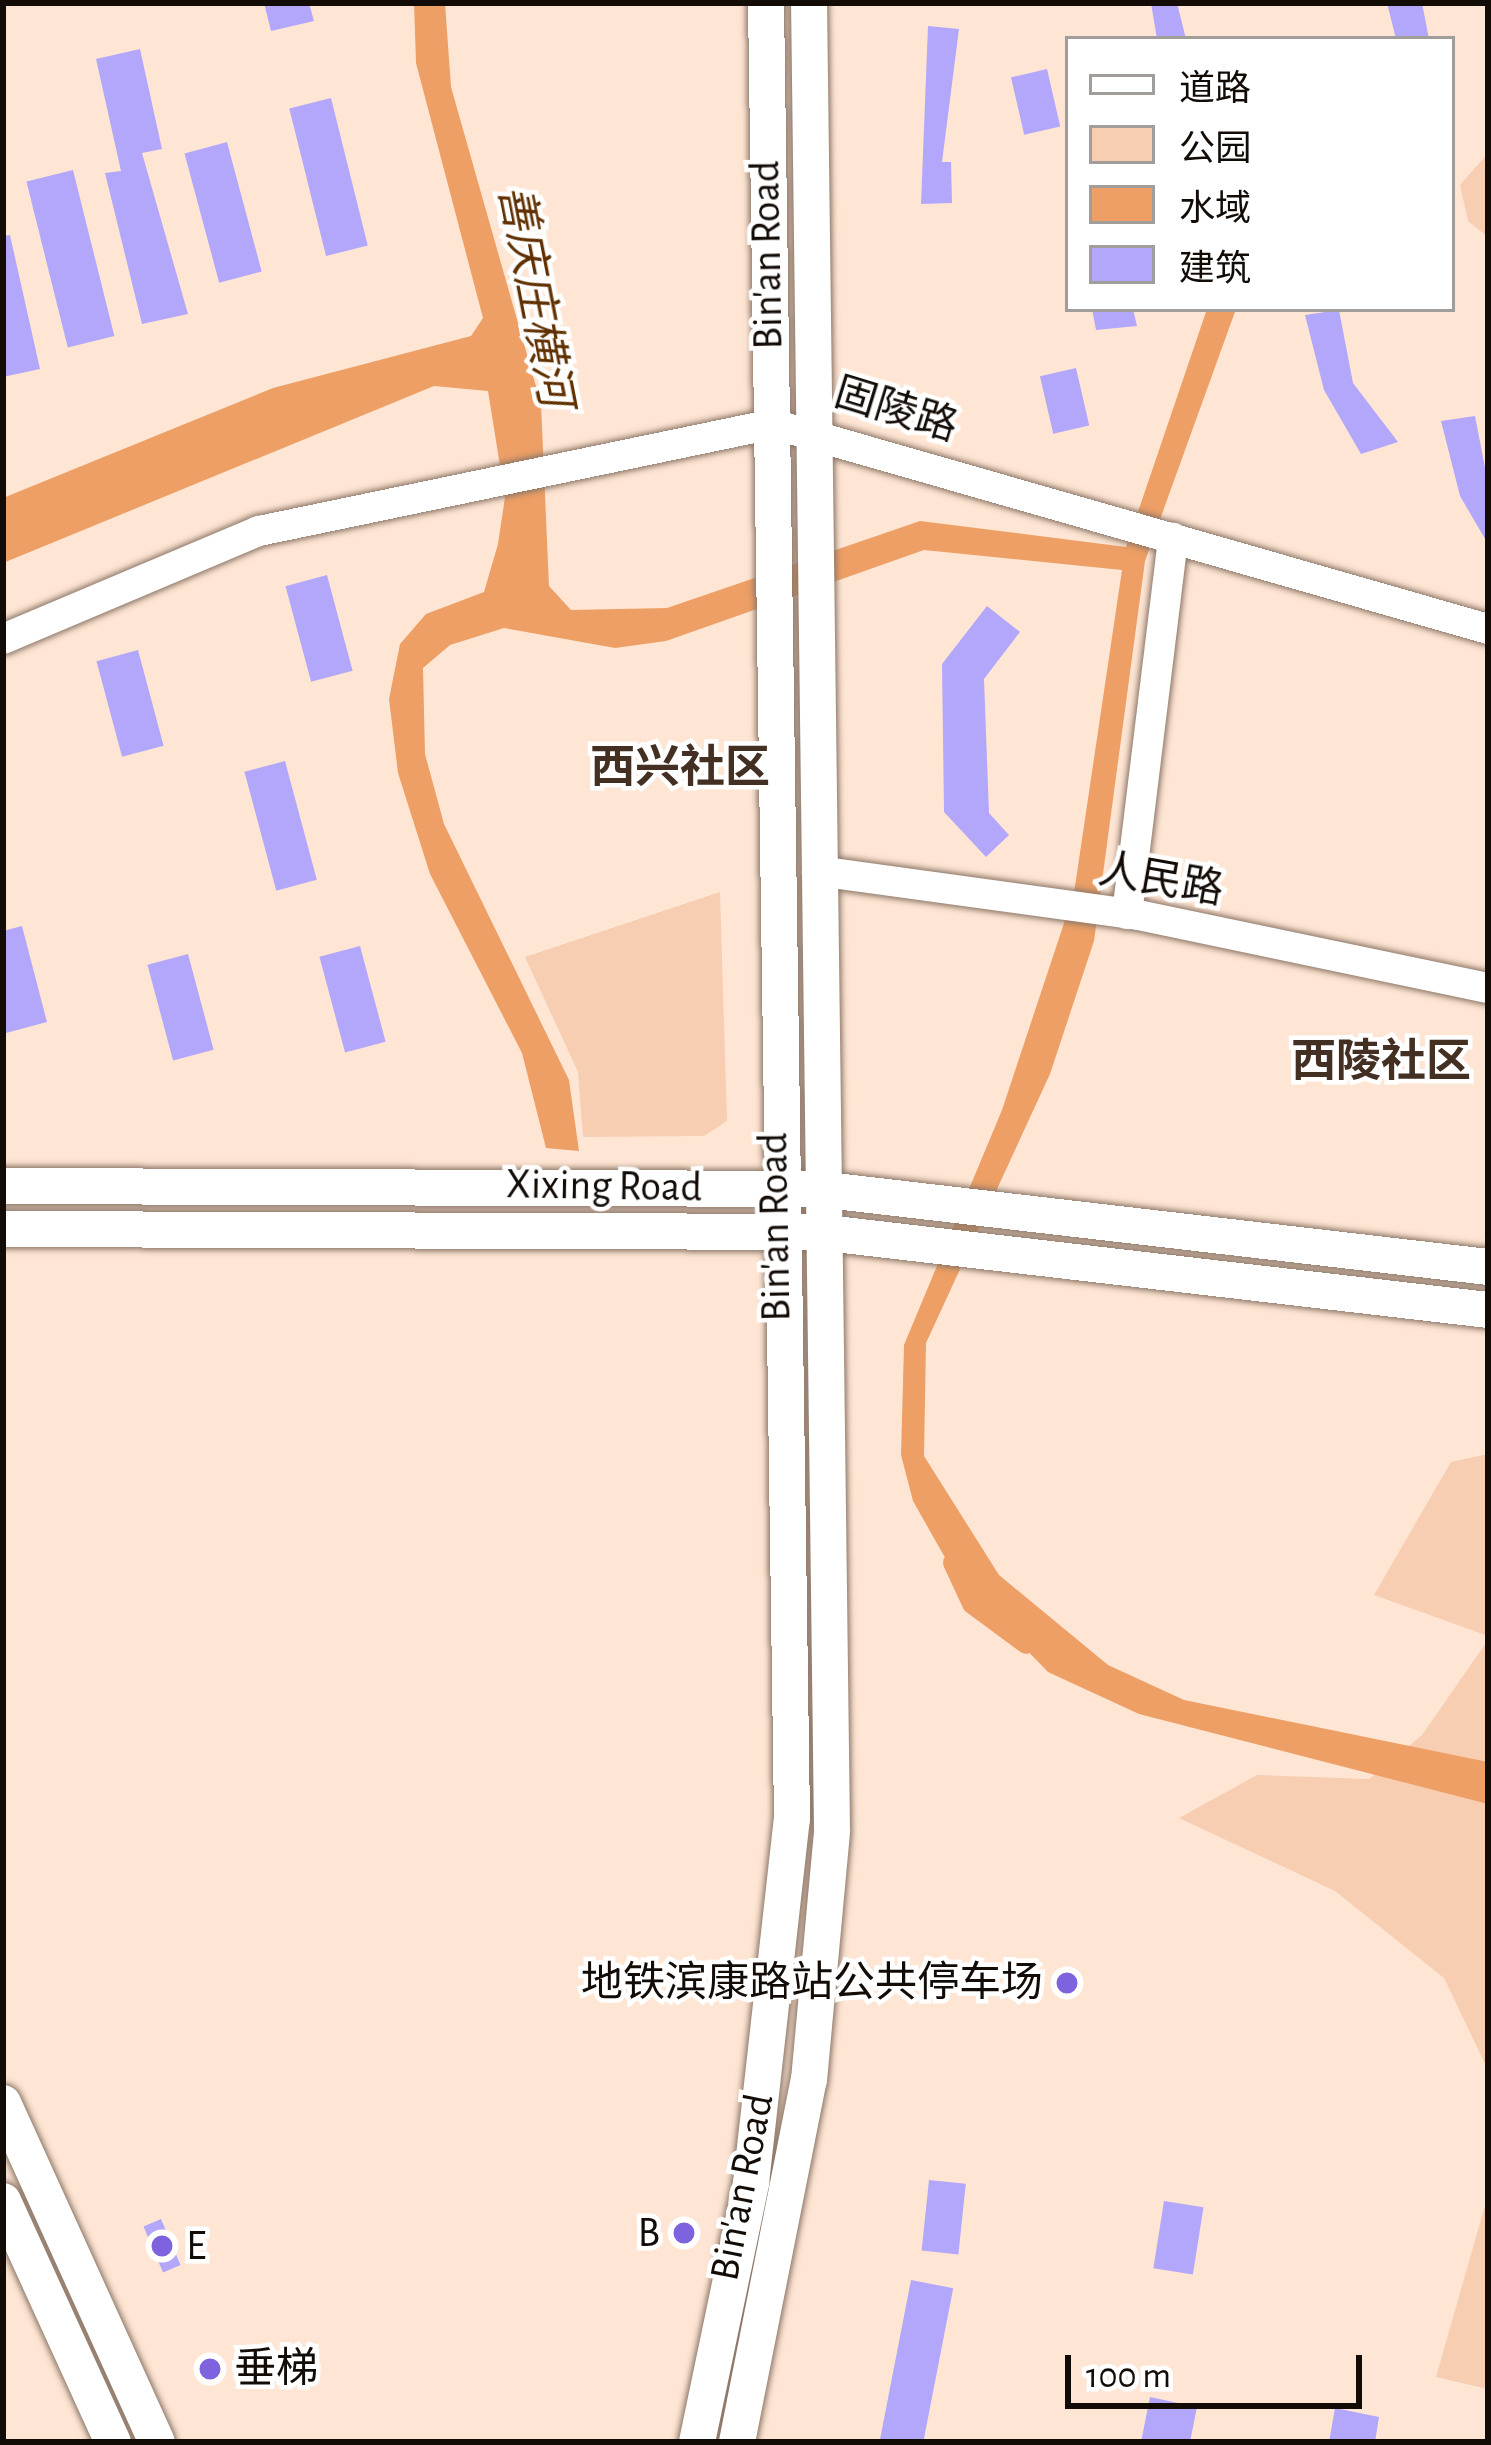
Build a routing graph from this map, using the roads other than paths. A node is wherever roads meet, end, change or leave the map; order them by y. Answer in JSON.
{"nodes":[{"id":1,"x":766,"y":3,"type":"edge"},
{"id":2,"x":809,"y":3,"type":"edge"},
{"id":3,"x":773,"y":424,"type":"junction"},
{"id":4,"x":813,"y":427,"type":"junction"},
{"id":5,"x":1173,"y":538,"type":"junction"},
{"id":6,"x":1488,"y":629,"type":"edge"},
{"id":7,"x":3,"y":639,"type":"edge"},
{"id":8,"x":817,"y":872,"type":"junction"},
{"id":9,"x":1127,"y":914,"type":"junction"},
{"id":10,"x":1488,"y":988,"type":"edge"},
{"id":11,"x":3,"y":1186,"type":"edge"},
{"id":12,"x":781,"y":1189,"type":"junction"},
{"id":13,"x":818,"y":1190,"type":"junction"},
{"id":14,"x":3,"y":1229,"type":"edge"},
{"id":15,"x":800,"y":1233,"type":"junction"},
{"id":16,"x":1488,"y":1267,"type":"edge"},
{"id":17,"x":1488,"y":1310,"type":"edge"},
{"id":18,"x":3,"y":2103,"type":"edge"},
{"id":19,"x":3,"y":2201,"type":"edge"},
{"id":20,"x":113,"y":2442,"type":"edge"},
{"id":21,"x":157,"y":2442,"type":"edge"},
{"id":22,"x":697,"y":2442,"type":"edge"},
{"id":23,"x":737,"y":2442,"type":"edge"}],
"edges":[{"from":1,"to":3,"type":"main road","name":"Bin'an Road"},
{"from":2,"to":4,"type":"main road","name":"Bin'an Road"},
{"from":3,"to":4,"type":"street","name":"固陵路"},
{"from":3,"to":7,"type":"street","name":"固陵路"},
{"from":3,"to":12,"type":"main road","name":"Bin'an Road"},
{"from":4,"to":5,"type":"street","name":"固陵路"},
{"from":4,"to":8,"type":"main road","name":"Bin'an Road"},
{"from":5,"to":6,"type":"street","name":"固陵路"},
{"from":5,"to":9,"type":"street"},
{"from":8,"to":9,"type":"street","name":"人民路"},
{"from":8,"to":13,"type":"main road","name":"Bin'an Road"},
{"from":9,"to":10,"type":"street","name":"人民路"},
{"from":11,"to":12,"type":"main road","name":"Xixing Road"},
{"from":12,"to":13,"type":"main road","name":"Xixing Road"},
{"from":12,"to":15,"type":"main road","name":"Bin'an Road"},
{"from":13,"to":15,"type":"main road","name":"Bin'an Road"},
{"from":13,"to":16,"type":"main road","name":"Xixing Road"},
{"from":14,"to":15,"type":"main road","name":"Xixing Road"},
{"from":15,"to":17,"type":"main road","name":"Xixing Road"},
{"from":15,"to":22,"type":"main road","name":"Bin'an Road"},
{"from":15,"to":23,"type":"main road","name":"Bin'an Road"},
{"from":18,"to":21,"type":"main road"},
{"from":19,"to":20,"type":"main road"}]}
